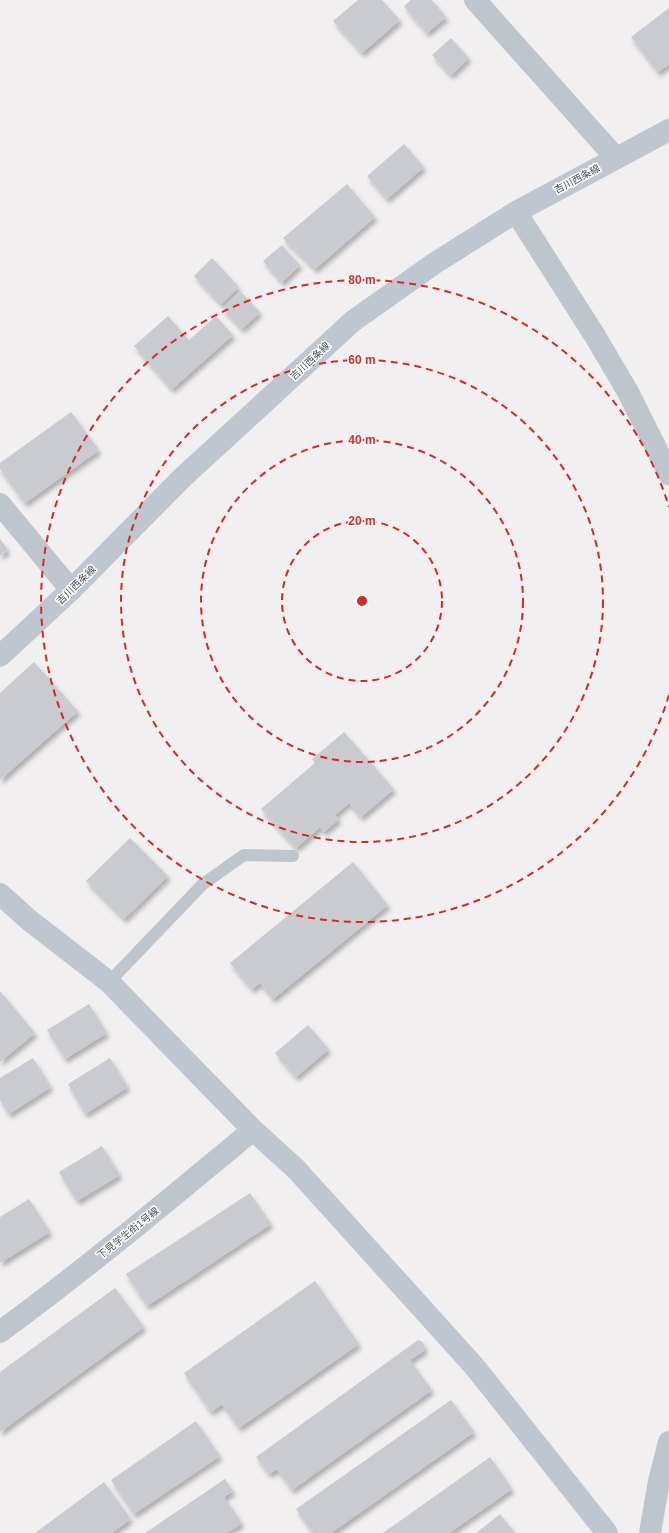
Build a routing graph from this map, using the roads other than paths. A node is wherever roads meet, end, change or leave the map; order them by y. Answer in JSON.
{"nodes":[{"id":1,"x":475,"y":0,"type":"edge"},
{"id":2,"x":669,"y":130,"type":"edge"},
{"id":3,"x":616,"y":158,"type":"junction"},
{"id":4,"x":516,"y":212,"type":"junction"},
{"id":5,"x":669,"y":474,"type":"edge"},
{"id":6,"x":0,"y":504,"type":"edge"},
{"id":7,"x":71,"y":590,"type":"junction"},
{"id":8,"x":0,"y":656,"type":"edge"},
{"id":9,"x":293,"y":856,"type":"dead end"},
{"id":10,"x":0,"y":894,"type":"edge"},
{"id":11,"x":109,"y":982,"type":"junction"},
{"id":12,"x":253,"y":1130,"type":"junction"},
{"id":13,"x":0,"y":1332,"type":"edge"},
{"id":14,"x":669,"y":1442,"type":"edge"},
{"id":15,"x":606,"y":1533,"type":"edge"},
{"id":16,"x":650,"y":1533,"type":"edge"}],
"edges":[{"from":1,"to":3,"type":"street"},
{"from":2,"to":3,"type":"street","name":"吉川西条線"},
{"from":3,"to":4,"type":"street","name":"吉川西条線"},
{"from":4,"to":5,"type":"street"},
{"from":4,"to":7,"type":"street","name":"吉川西条線"},
{"from":6,"to":7,"type":"street"},
{"from":7,"to":8,"type":"street","name":"吉川西条線"},
{"from":9,"to":11,"type":"lane"},
{"from":10,"to":11,"type":"street"},
{"from":11,"to":12,"type":"street"},
{"from":12,"to":13,"type":"street","name":"下見学生街1号線"},
{"from":12,"to":15,"type":"street"},
{"from":14,"to":16,"type":"street"}]}
